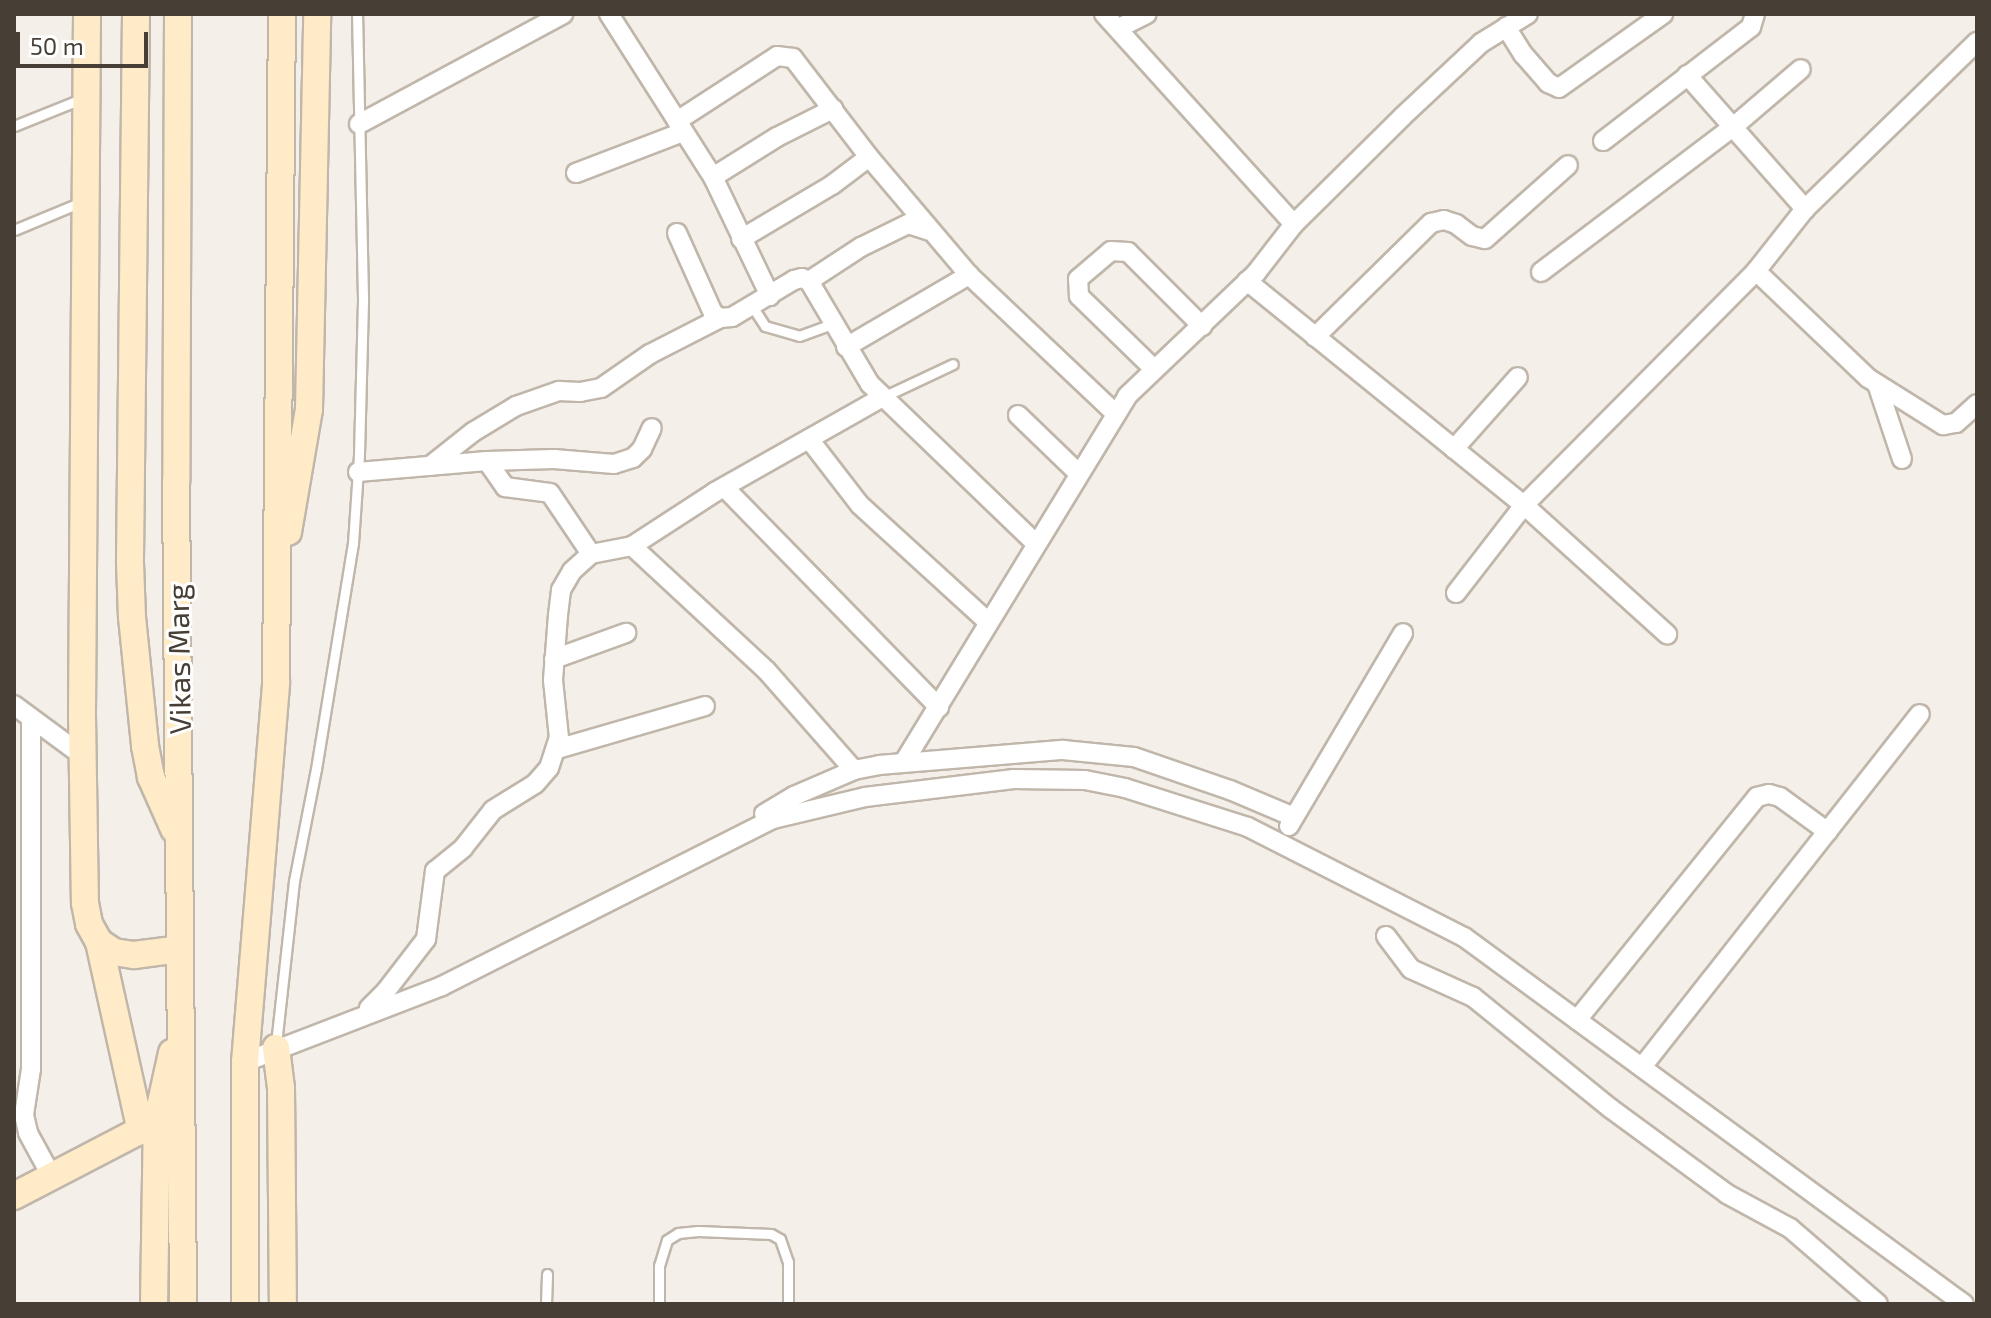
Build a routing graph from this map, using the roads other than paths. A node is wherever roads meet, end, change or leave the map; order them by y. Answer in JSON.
{"nodes":[{"id":1,"x":87,"y":14,"type":"edge"},
{"id":2,"x":136,"y":14,"type":"edge"},
{"id":3,"x":178,"y":14,"type":"edge"},
{"id":4,"x":282,"y":14,"type":"edge"},
{"id":5,"x":317,"y":14,"type":"edge"},
{"id":6,"x":357,"y":14,"type":"edge"},
{"id":7,"x":563,"y":14,"type":"edge"},
{"id":8,"x":609,"y":14,"type":"edge"},
{"id":9,"x":1104,"y":14,"type":"edge"},
{"id":10,"x":1147,"y":14,"type":"edge"},
{"id":11,"x":1528,"y":14,"type":"edge"},
{"id":12,"x":1663,"y":14,"type":"edge"},
{"id":13,"x":1755,"y":14,"type":"edge"},
{"id":14,"x":1506,"y":27,"type":"junction"},
{"id":15,"x":1119,"y":28,"type":"junction"},
{"id":16,"x":1977,"y":42,"type":"edge"},
{"id":17,"x":1801,"y":69,"type":"dead end"},
{"id":18,"x":1687,"y":75,"type":"junction"},
{"id":19,"x":87,"y":97,"type":"junction"},
{"id":20,"x":833,"y":109,"type":"junction"},
{"id":21,"x":359,"y":124,"type":"junction"},
{"id":22,"x":14,"y":126,"type":"edge"},
{"id":23,"x":680,"y":126,"type":"junction"},
{"id":24,"x":1733,"y":127,"type":"junction"},
{"id":25,"x":1603,"y":141,"type":"dead end"},
{"id":26,"x":869,"y":157,"type":"junction"},
{"id":27,"x":1568,"y":165,"type":"dead end"},
{"id":28,"x":576,"y":173,"type":"dead end"},
{"id":29,"x":713,"y":177,"type":"junction"},
{"id":30,"x":87,"y":199,"type":"junction"},
{"id":31,"x":1805,"y":209,"type":"junction"},
{"id":32,"x":1294,"y":224,"type":"junction"},
{"id":33,"x":14,"y":230,"type":"edge"},
{"id":34,"x":932,"y":232,"type":"junction"},
{"id":35,"x":677,"y":233,"type":"dead end"},
{"id":36,"x":741,"y":239,"type":"junction"},
{"id":37,"x":1756,"y":271,"type":"junction"},
{"id":38,"x":1541,"y":272,"type":"dead end"},
{"id":39,"x":969,"y":275,"type":"junction"},
{"id":40,"x":809,"y":281,"type":"junction"},
{"id":41,"x":1247,"y":281,"type":"junction"},
{"id":42,"x":770,"y":296,"type":"junction"},
{"id":43,"x":752,"y":306,"type":"junction"},
{"id":44,"x":720,"y":318,"type":"junction"},
{"id":45,"x":832,"y":324,"type":"junction"},
{"id":46,"x":1202,"y":326,"type":"junction"},
{"id":47,"x":1315,"y":337,"type":"junction"},
{"id":48,"x":846,"y":347,"type":"junction"},
{"id":49,"x":953,"y":364,"type":"dead end"},
{"id":50,"x":1154,"y":369,"type":"junction"},
{"id":51,"x":1518,"y":377,"type":"dead end"},
{"id":52,"x":1877,"y":384,"type":"junction"},
{"id":53,"x":883,"y":397,"type":"junction"},
{"id":54,"x":1977,"y":404,"type":"edge"},
{"id":55,"x":1114,"y":412,"type":"junction"},
{"id":56,"x":1018,"y":415,"type":"dead end"},
{"id":57,"x":652,"y":428,"type":"dead end"},
{"id":58,"x":809,"y":439,"type":"junction"},
{"id":59,"x":1454,"y":449,"type":"junction"},
{"id":60,"x":1902,"y":459,"type":"dead end"},
{"id":61,"x":487,"y":461,"type":"junction"},
{"id":62,"x":430,"y":466,"type":"junction"},
{"id":63,"x":358,"y":472,"type":"junction"},
{"id":64,"x":1079,"y":474,"type":"junction"},
{"id":65,"x":724,"y":487,"type":"junction"},
{"id":66,"x":1524,"y":505,"type":"junction"},
{"id":67,"x":1035,"y":543,"type":"junction"},
{"id":68,"x":632,"y":546,"type":"junction"},
{"id":69,"x":591,"y":554,"type":"junction"},
{"id":70,"x":276,"y":593,"type":"junction"},
{"id":71,"x":1456,"y":593,"type":"dead end"},
{"id":72,"x":987,"y":621,"type":"junction"},
{"id":73,"x":626,"y":633,"type":"dead end"},
{"id":74,"x":1403,"y":633,"type":"dead end"},
{"id":75,"x":1667,"y":634,"type":"dead end"},
{"id":76,"x":554,"y":659,"type":"junction"},
{"id":77,"x":14,"y":705,"type":"edge"},
{"id":78,"x":705,"y":706,"type":"dead end"},
{"id":79,"x":939,"y":707,"type":"junction"},
{"id":80,"x":1920,"y":714,"type":"dead end"},
{"id":81,"x":31,"y":720,"type":"junction"},
{"id":82,"x":557,"y":749,"type":"junction"},
{"id":83,"x":83,"y":756,"type":"junction"},
{"id":84,"x":904,"y":762,"type":"junction"},
{"id":85,"x":854,"y":770,"type":"junction"},
{"id":86,"x":1294,"y":817,"type":"junction"},
{"id":87,"x":1828,"y":832,"type":"junction"},
{"id":88,"x":179,"y":839,"type":"junction"},
{"id":89,"x":1281,"y":843,"type":"junction"},
{"id":90,"x":701,"y":854,"type":"junction"},
{"id":91,"x":1386,"y":936,"type":"dead end"},
{"id":92,"x":99,"y":942,"type":"junction"},
{"id":93,"x":180,"y":949,"type":"junction"},
{"id":94,"x":183,"y":1003,"type":"junction"},
{"id":95,"x":361,"y":1015,"type":"junction"},
{"id":96,"x":1577,"y":1020,"type":"junction"},
{"id":97,"x":276,"y":1048,"type":"junction"},
{"id":98,"x":245,"y":1062,"type":"junction"},
{"id":99,"x":1642,"y":1067,"type":"junction"},
{"id":100,"x":19,"y":1112,"type":"edge"},
{"id":101,"x":149,"y":1126,"type":"junction"},
{"id":102,"x":52,"y":1177,"type":"junction"},
{"id":103,"x":14,"y":1196,"type":"edge"},
{"id":104,"x":547,"y":1274,"type":"dead end"},
{"id":105,"x":1977,"y":1295,"type":"edge"},
{"id":106,"x":154,"y":1304,"type":"edge"},
{"id":107,"x":183,"y":1304,"type":"edge"},
{"id":108,"x":245,"y":1304,"type":"edge"},
{"id":109,"x":283,"y":1304,"type":"edge"},
{"id":110,"x":546,"y":1304,"type":"edge"},
{"id":111,"x":659,"y":1304,"type":"edge"},
{"id":112,"x":788,"y":1304,"type":"edge"},
{"id":113,"x":1878,"y":1304,"type":"edge"},
{"id":114,"x":1964,"y":1304,"type":"edge"},
{"id":115,"x":1973,"y":1304,"type":"edge"}],
"edges":[{"from":1,"to":19,"type":"street"},
{"from":2,"to":88,"type":"street"},
{"from":3,"to":88,"type":"street","name":"Vikas Marg"},
{"from":4,"to":70,"type":"street"},
{"from":5,"to":70,"type":"street"},
{"from":6,"to":21,"type":"lane"},
{"from":7,"to":21,"type":"street"},
{"from":8,"to":23,"type":"street"},
{"from":9,"to":15,"type":"street"},
{"from":10,"to":15,"type":"street"},
{"from":11,"to":14,"type":"street"},
{"from":12,"to":14,"type":"street"},
{"from":13,"to":18,"type":"street"},
{"from":14,"to":32,"type":"street"},
{"from":15,"to":32,"type":"street"},
{"from":16,"to":31,"type":"street"},
{"from":17,"to":24,"type":"street"},
{"from":18,"to":24,"type":"street"},
{"from":18,"to":25,"type":"street"},
{"from":19,"to":22,"type":"lane"},
{"from":19,"to":30,"type":"street"},
{"from":20,"to":23,"type":"street"},
{"from":20,"to":26,"type":"street"},
{"from":20,"to":29,"type":"street"},
{"from":21,"to":63,"type":"lane"},
{"from":23,"to":28,"type":"street"},
{"from":23,"to":29,"type":"street"},
{"from":24,"to":31,"type":"street"},
{"from":24,"to":38,"type":"street"},
{"from":26,"to":34,"type":"street"},
{"from":26,"to":36,"type":"street"},
{"from":27,"to":47,"type":"street"},
{"from":29,"to":36,"type":"street"},
{"from":30,"to":33,"type":"lane"},
{"from":30,"to":83,"type":"street"},
{"from":31,"to":37,"type":"street"},
{"from":32,"to":41,"type":"street"},
{"from":34,"to":39,"type":"street"},
{"from":34,"to":40,"type":"street"},
{"from":35,"to":44,"type":"street"},
{"from":36,"to":42,"type":"street"},
{"from":37,"to":52,"type":"street"},
{"from":37,"to":66,"type":"street"},
{"from":39,"to":48,"type":"street"},
{"from":39,"to":55,"type":"street"},
{"from":40,"to":42,"type":"street"},
{"from":40,"to":45,"type":"street"},
{"from":41,"to":46,"type":"street"},
{"from":41,"to":47,"type":"street"},
{"from":42,"to":43,"type":"street"},
{"from":43,"to":44,"type":"street"},
{"from":43,"to":45,"type":"lane"},
{"from":44,"to":62,"type":"street"},
{"from":45,"to":48,"type":"street"},
{"from":46,"to":50,"type":"street"},
{"from":46,"to":50,"type":"street"},
{"from":47,"to":59,"type":"street"},
{"from":48,"to":53,"type":"street"},
{"from":49,"to":53,"type":"lane"},
{"from":50,"to":55,"type":"street"},
{"from":51,"to":59,"type":"street"},
{"from":52,"to":54,"type":"street"},
{"from":52,"to":60,"type":"street"},
{"from":53,"to":58,"type":"street"},
{"from":53,"to":67,"type":"street"},
{"from":55,"to":64,"type":"street"},
{"from":56,"to":64,"type":"street"},
{"from":57,"to":61,"type":"street"},
{"from":58,"to":65,"type":"street"},
{"from":58,"to":72,"type":"street"},
{"from":59,"to":66,"type":"street"},
{"from":61,"to":62,"type":"street"},
{"from":61,"to":69,"type":"street"},
{"from":62,"to":63,"type":"street"},
{"from":63,"to":97,"type":"lane"},
{"from":64,"to":67,"type":"street"},
{"from":65,"to":68,"type":"street"},
{"from":65,"to":79,"type":"street"},
{"from":66,"to":71,"type":"street"},
{"from":66,"to":75,"type":"street"},
{"from":67,"to":72,"type":"street"},
{"from":68,"to":69,"type":"street"},
{"from":68,"to":85,"type":"street"},
{"from":69,"to":76,"type":"street"},
{"from":70,"to":98,"type":"street"},
{"from":72,"to":79,"type":"street"},
{"from":73,"to":76,"type":"street"},
{"from":74,"to":86,"type":"street"},
{"from":76,"to":82,"type":"street"},
{"from":77,"to":81,"type":"street"},
{"from":78,"to":82,"type":"street"},
{"from":79,"to":84,"type":"street"},
{"from":80,"to":87,"type":"street"},
{"from":81,"to":83,"type":"street"},
{"from":81,"to":100,"type":"street"},
{"from":82,"to":95,"type":"street"},
{"from":83,"to":92,"type":"street"},
{"from":84,"to":85,"type":"street"},
{"from":84,"to":86,"type":"street"},
{"from":85,"to":90,"type":"street"},
{"from":86,"to":89,"type":"street"},
{"from":87,"to":96,"type":"street"},
{"from":87,"to":99,"type":"street"},
{"from":88,"to":93,"type":"street","name":"Vikas Marg"},
{"from":89,"to":90,"type":"street"},
{"from":89,"to":96,"type":"street"},
{"from":90,"to":95,"type":"street"},
{"from":91,"to":113,"type":"street"},
{"from":92,"to":93,"type":"street"},
{"from":92,"to":101,"type":"street"},
{"from":93,"to":94,"type":"street","name":"Vikas Marg"},
{"from":94,"to":101,"type":"street"},
{"from":94,"to":107,"type":"street","name":"Vikas Marg"},
{"from":95,"to":97,"type":"street"},
{"from":96,"to":99,"type":"street"},
{"from":97,"to":98,"type":"street"},
{"from":97,"to":109,"type":"street"},
{"from":98,"to":108,"type":"street"},
{"from":99,"to":114,"type":"street"},
{"from":100,"to":102,"type":"street"},
{"from":101,"to":102,"type":"street"},
{"from":101,"to":106,"type":"street"},
{"from":102,"to":103,"type":"street"},
{"from":104,"to":110,"type":"lane"},
{"from":105,"to":115,"type":"street"},
{"from":111,"to":112,"type":"lane"}]}
